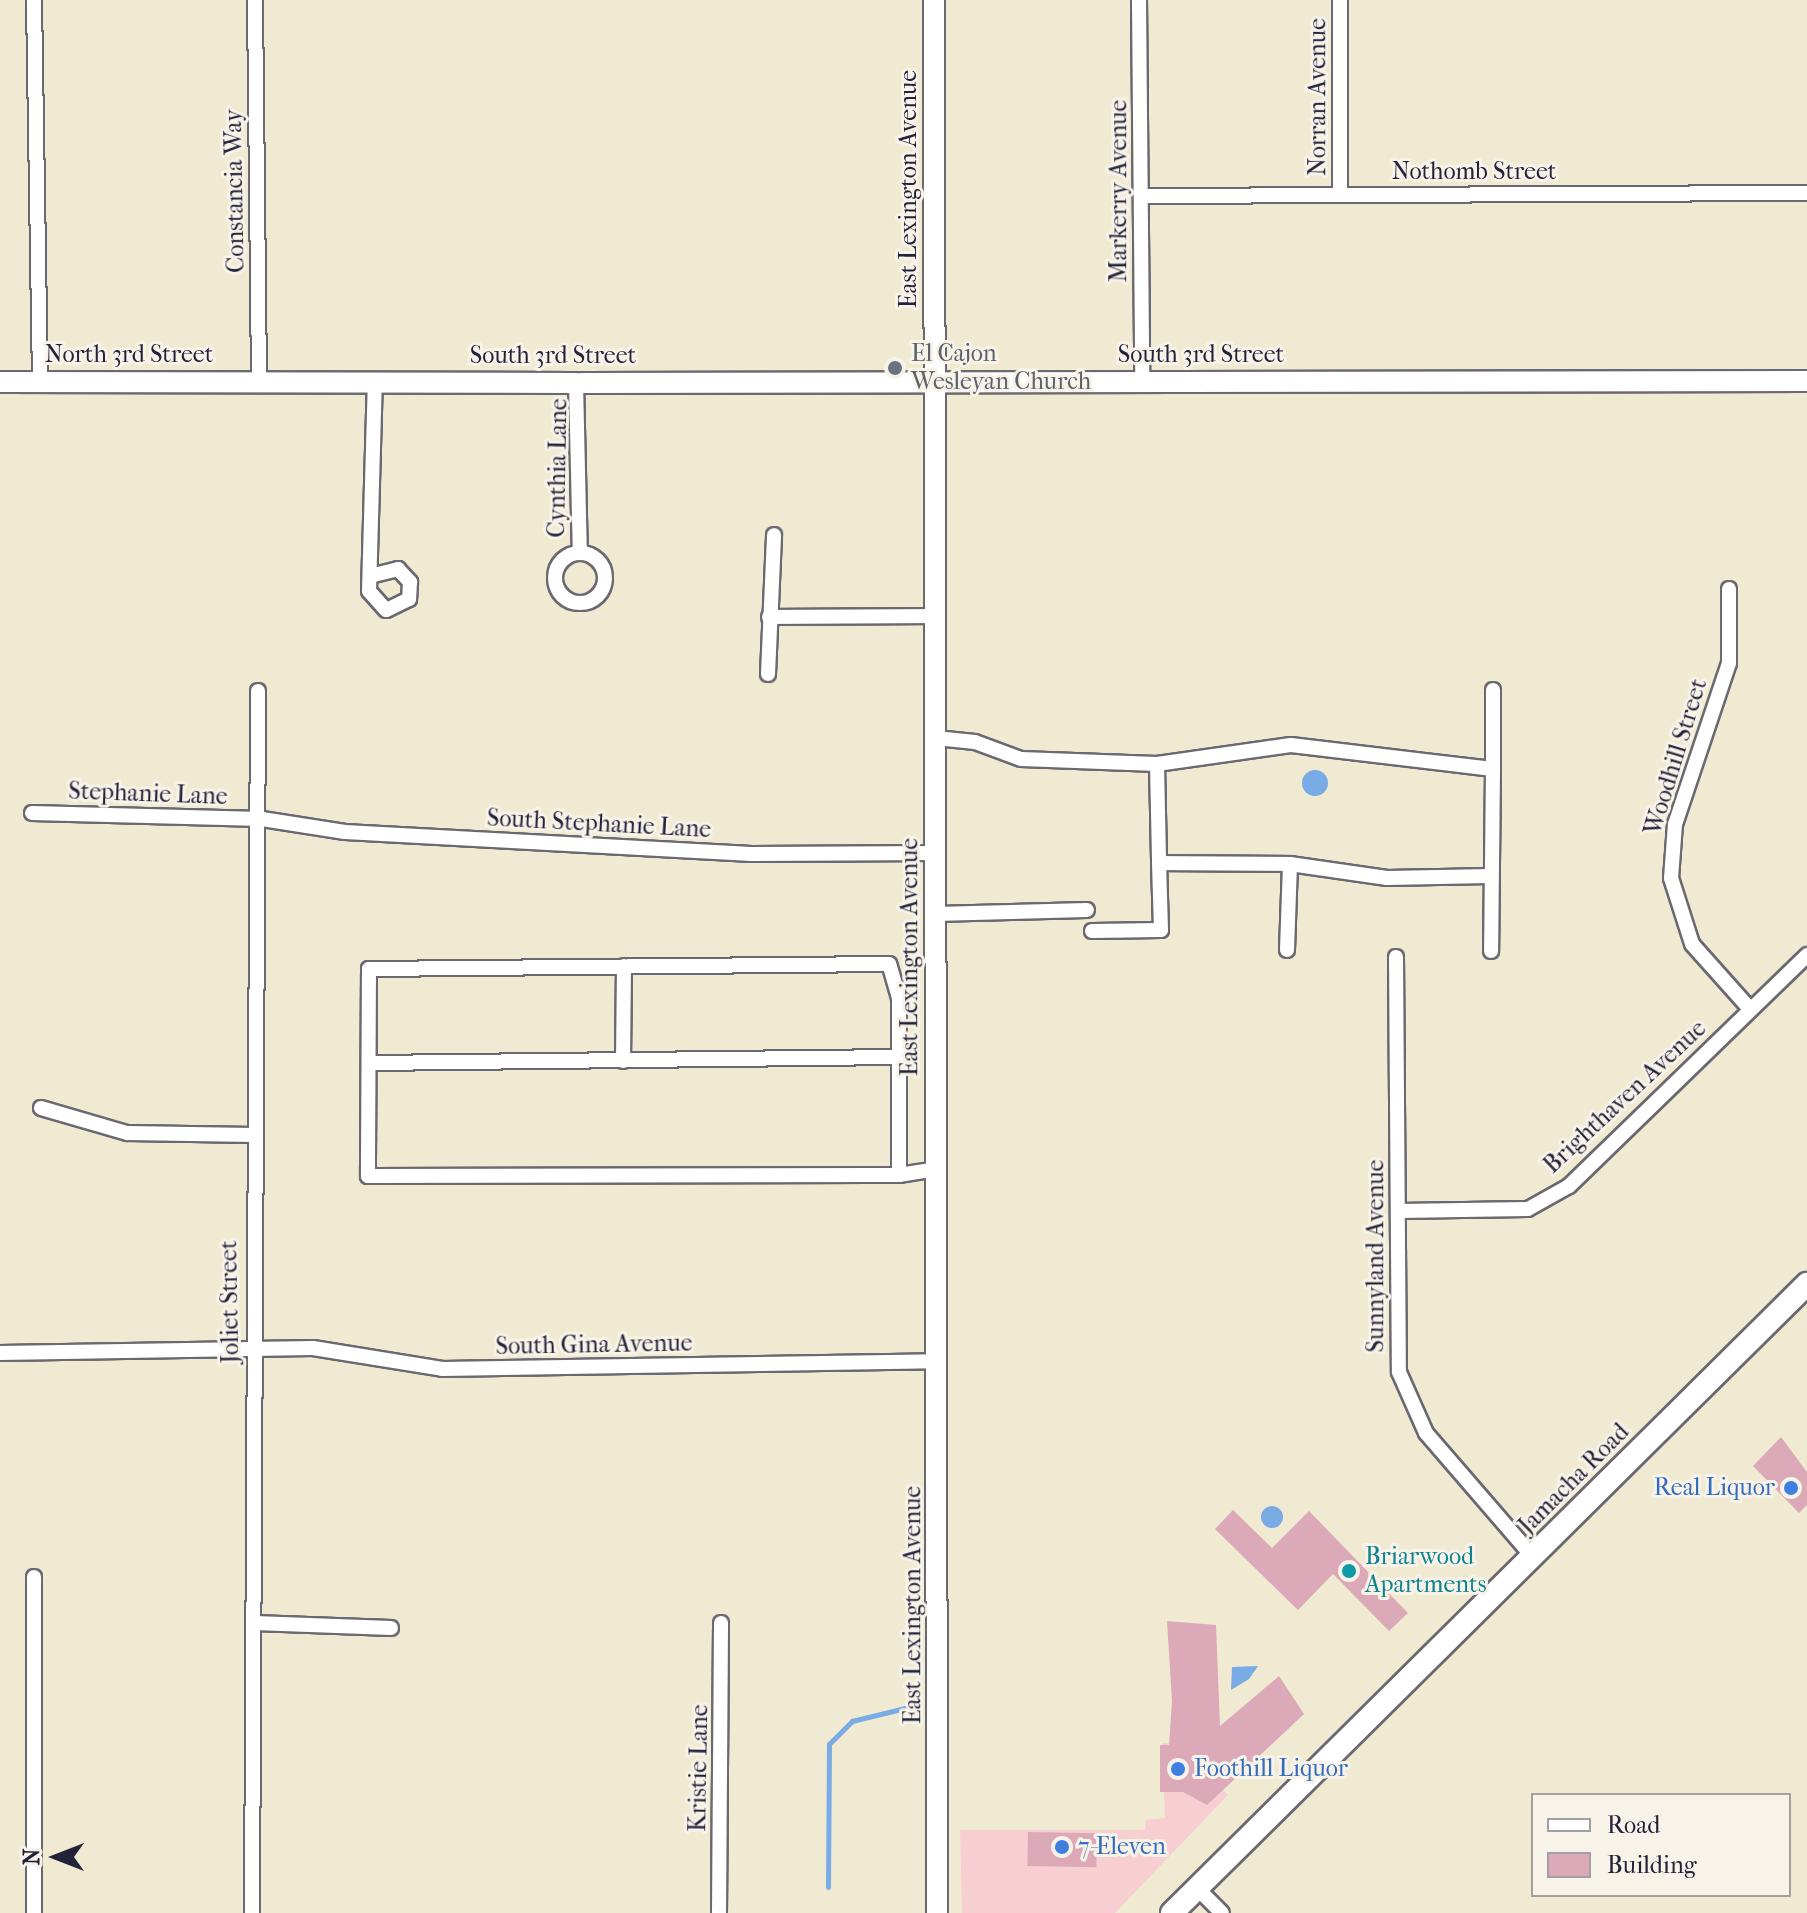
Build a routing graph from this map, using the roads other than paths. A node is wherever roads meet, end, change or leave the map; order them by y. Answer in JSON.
{"nodes":[{"id":1,"x":34,"y":0,"type":"edge"},
{"id":2,"x":255,"y":0,"type":"edge"},
{"id":3,"x":934,"y":0,"type":"edge"},
{"id":4,"x":1139,"y":0,"type":"edge"},
{"id":5,"x":1340,"y":0,"type":"edge"},
{"id":6,"x":1807,"y":193,"type":"edge"},
{"id":7,"x":1340,"y":194,"type":"junction"},
{"id":8,"x":1141,"y":196,"type":"junction"},
{"id":9,"x":40,"y":381,"type":"junction"},
{"id":10,"x":259,"y":381,"type":"junction"},
{"id":11,"x":935,"y":381,"type":"junction"},
{"id":12,"x":1142,"y":381,"type":"junction"},
{"id":13,"x":1807,"y":381,"type":"edge"},
{"id":14,"x":0,"y":382,"type":"edge"},
{"id":15,"x":375,"y":382,"type":"junction"},
{"id":16,"x":578,"y":383,"type":"junction"},
{"id":17,"x":774,"y":535,"type":"dead end"},
{"id":18,"x":580,"y":553,"type":"dead end"},
{"id":19,"x":374,"y":575,"type":"dead end"},
{"id":20,"x":1729,"y":589,"type":"dead end"},
{"id":21,"x":935,"y":616,"type":"junction"},
{"id":22,"x":769,"y":617,"type":"junction"},
{"id":23,"x":768,"y":674,"type":"dead end"},
{"id":24,"x":1493,"y":690,"type":"dead end"},
{"id":25,"x":258,"y":691,"type":"dead end"},
{"id":26,"x":936,"y":738,"type":"junction"},
{"id":27,"x":1157,"y":764,"type":"junction"},
{"id":28,"x":1493,"y":769,"type":"junction"},
{"id":29,"x":32,"y":813,"type":"dead end"},
{"id":30,"x":262,"y":819,"type":"junction"},
{"id":31,"x":935,"y":853,"type":"junction"},
{"id":32,"x":1159,"y":863,"type":"junction"},
{"id":33,"x":1290,"y":864,"type":"junction"},
{"id":34,"x":1490,"y":876,"type":"junction"},
{"id":35,"x":1087,"y":910,"type":"dead end"},
{"id":36,"x":935,"y":914,"type":"junction"},
{"id":37,"x":1092,"y":931,"type":"dead end"},
{"id":38,"x":1287,"y":950,"type":"dead end"},
{"id":39,"x":1491,"y":951,"type":"dead end"},
{"id":40,"x":1807,"y":955,"type":"edge"},
{"id":41,"x":1396,"y":957,"type":"dead end"},
{"id":42,"x":624,"y":966,"type":"junction"},
{"id":43,"x":1750,"y":1009,"type":"junction"},
{"id":44,"x":899,"y":1057,"type":"junction"},
{"id":45,"x":623,"y":1061,"type":"junction"},
{"id":46,"x":369,"y":1063,"type":"junction"},
{"id":47,"x":41,"y":1108,"type":"dead end"},
{"id":48,"x":254,"y":1135,"type":"junction"},
{"id":49,"x":935,"y":1169,"type":"junction"},
{"id":50,"x":899,"y":1175,"type":"junction"},
{"id":51,"x":1398,"y":1211,"type":"junction"},
{"id":52,"x":1807,"y":1284,"type":"edge"},
{"id":53,"x":254,"y":1352,"type":"junction"},
{"id":54,"x":0,"y":1353,"type":"edge"},
{"id":55,"x":937,"y":1361,"type":"junction"},
{"id":56,"x":1533,"y":1557,"type":"junction"},
{"id":57,"x":34,"y":1577,"type":"dead end"},
{"id":58,"x":255,"y":1623,"type":"junction"},
{"id":59,"x":721,"y":1623,"type":"dead end"},
{"id":60,"x":391,"y":1628,"type":"dead end"},
{"id":61,"x":1197,"y":1888,"type":"junction"},
{"id":62,"x":34,"y":1913,"type":"edge"},
{"id":63,"x":252,"y":1913,"type":"edge"},
{"id":64,"x":719,"y":1913,"type":"edge"},
{"id":65,"x":937,"y":1913,"type":"edge"},
{"id":66,"x":1172,"y":1913,"type":"edge"},
{"id":67,"x":1222,"y":1913,"type":"edge"}],
"edges":[{"from":1,"to":9,"type":"street"},
{"from":2,"to":10,"type":"street","name":"Constancia Way"},
{"from":3,"to":11,"type":"street","name":"East Lexington Avenue"},
{"from":4,"to":8,"type":"street","name":"Markerry Avenue"},
{"from":5,"to":7,"type":"street","name":"Norran Avenue"},
{"from":6,"to":7,"type":"street","name":"Nothomb Street"},
{"from":7,"to":8,"type":"street","name":"Nothomb Street"},
{"from":8,"to":12,"type":"street","name":"Markerry Avenue"},
{"from":9,"to":10,"type":"street","name":"North 3rd Street"},
{"from":9,"to":14,"type":"street","name":"North 3rd Street"},
{"from":10,"to":15,"type":"street","name":"South 3rd Street"},
{"from":11,"to":12,"type":"street","name":"South 3rd Street"},
{"from":11,"to":16,"type":"street","name":"South 3rd Street"},
{"from":11,"to":21,"type":"street","name":"East Lexington Avenue"},
{"from":12,"to":13,"type":"street","name":"South 3rd Street"},
{"from":15,"to":16,"type":"street","name":"South 3rd Street"},
{"from":15,"to":19,"type":"street"},
{"from":16,"to":18,"type":"street","name":"Cynthia Lane"},
{"from":17,"to":22,"type":"street"},
{"from":20,"to":43,"type":"street","name":"Woodhill Street"},
{"from":21,"to":22,"type":"street"},
{"from":21,"to":26,"type":"street","name":"East Lexington Avenue"},
{"from":22,"to":23,"type":"street"},
{"from":24,"to":28,"type":"street"},
{"from":25,"to":30,"type":"street","name":"Joliet Street"},
{"from":26,"to":27,"type":"street"},
{"from":26,"to":31,"type":"street","name":"East Lexington Avenue"},
{"from":27,"to":28,"type":"street"},
{"from":27,"to":32,"type":"street"},
{"from":28,"to":34,"type":"street"},
{"from":29,"to":30,"type":"street","name":"Stephanie Lane"},
{"from":30,"to":31,"type":"street","name":"South Stephanie Lane"},
{"from":30,"to":48,"type":"street","name":"Joliet Street"},
{"from":31,"to":36,"type":"street","name":"East Lexington Avenue"},
{"from":32,"to":33,"type":"street"},
{"from":32,"to":37,"type":"street"},
{"from":33,"to":34,"type":"street"},
{"from":33,"to":38,"type":"street"},
{"from":34,"to":39,"type":"street"},
{"from":35,"to":36,"type":"street"},
{"from":36,"to":49,"type":"street","name":"East Lexington Avenue"},
{"from":40,"to":43,"type":"street","name":"Brighthaven Avenue"},
{"from":41,"to":51,"type":"street","name":"Sunnyland Avenue"},
{"from":42,"to":44,"type":"street"},
{"from":42,"to":45,"type":"street"},
{"from":42,"to":46,"type":"street"},
{"from":43,"to":51,"type":"street","name":"Brighthaven Avenue"},
{"from":44,"to":45,"type":"street"},
{"from":44,"to":50,"type":"street"},
{"from":45,"to":46,"type":"street"},
{"from":46,"to":50,"type":"street"},
{"from":47,"to":48,"type":"street"},
{"from":48,"to":53,"type":"street","name":"Joliet Street"},
{"from":49,"to":50,"type":"street"},
{"from":49,"to":55,"type":"street","name":"East Lexington Avenue"},
{"from":51,"to":56,"type":"street","name":"Sunnyland Avenue"},
{"from":52,"to":56,"type":"main road","name":"Jamacha Road"},
{"from":53,"to":54,"type":"street","name":"South Gina Avenue"},
{"from":53,"to":55,"type":"street","name":"South Gina Avenue"},
{"from":53,"to":58,"type":"street","name":"Joliet Street"},
{"from":55,"to":65,"type":"street","name":"East Lexington Avenue"},
{"from":56,"to":61,"type":"main road","name":"Jamacha Road"},
{"from":57,"to":62,"type":"street"},
{"from":58,"to":60,"type":"street"},
{"from":58,"to":63,"type":"street","name":"Joliet Street"},
{"from":59,"to":64,"type":"street","name":"Kristie Lane"},
{"from":61,"to":66,"type":"main road","name":"Jamacha Road"},
{"from":61,"to":67,"type":"street"}]}
